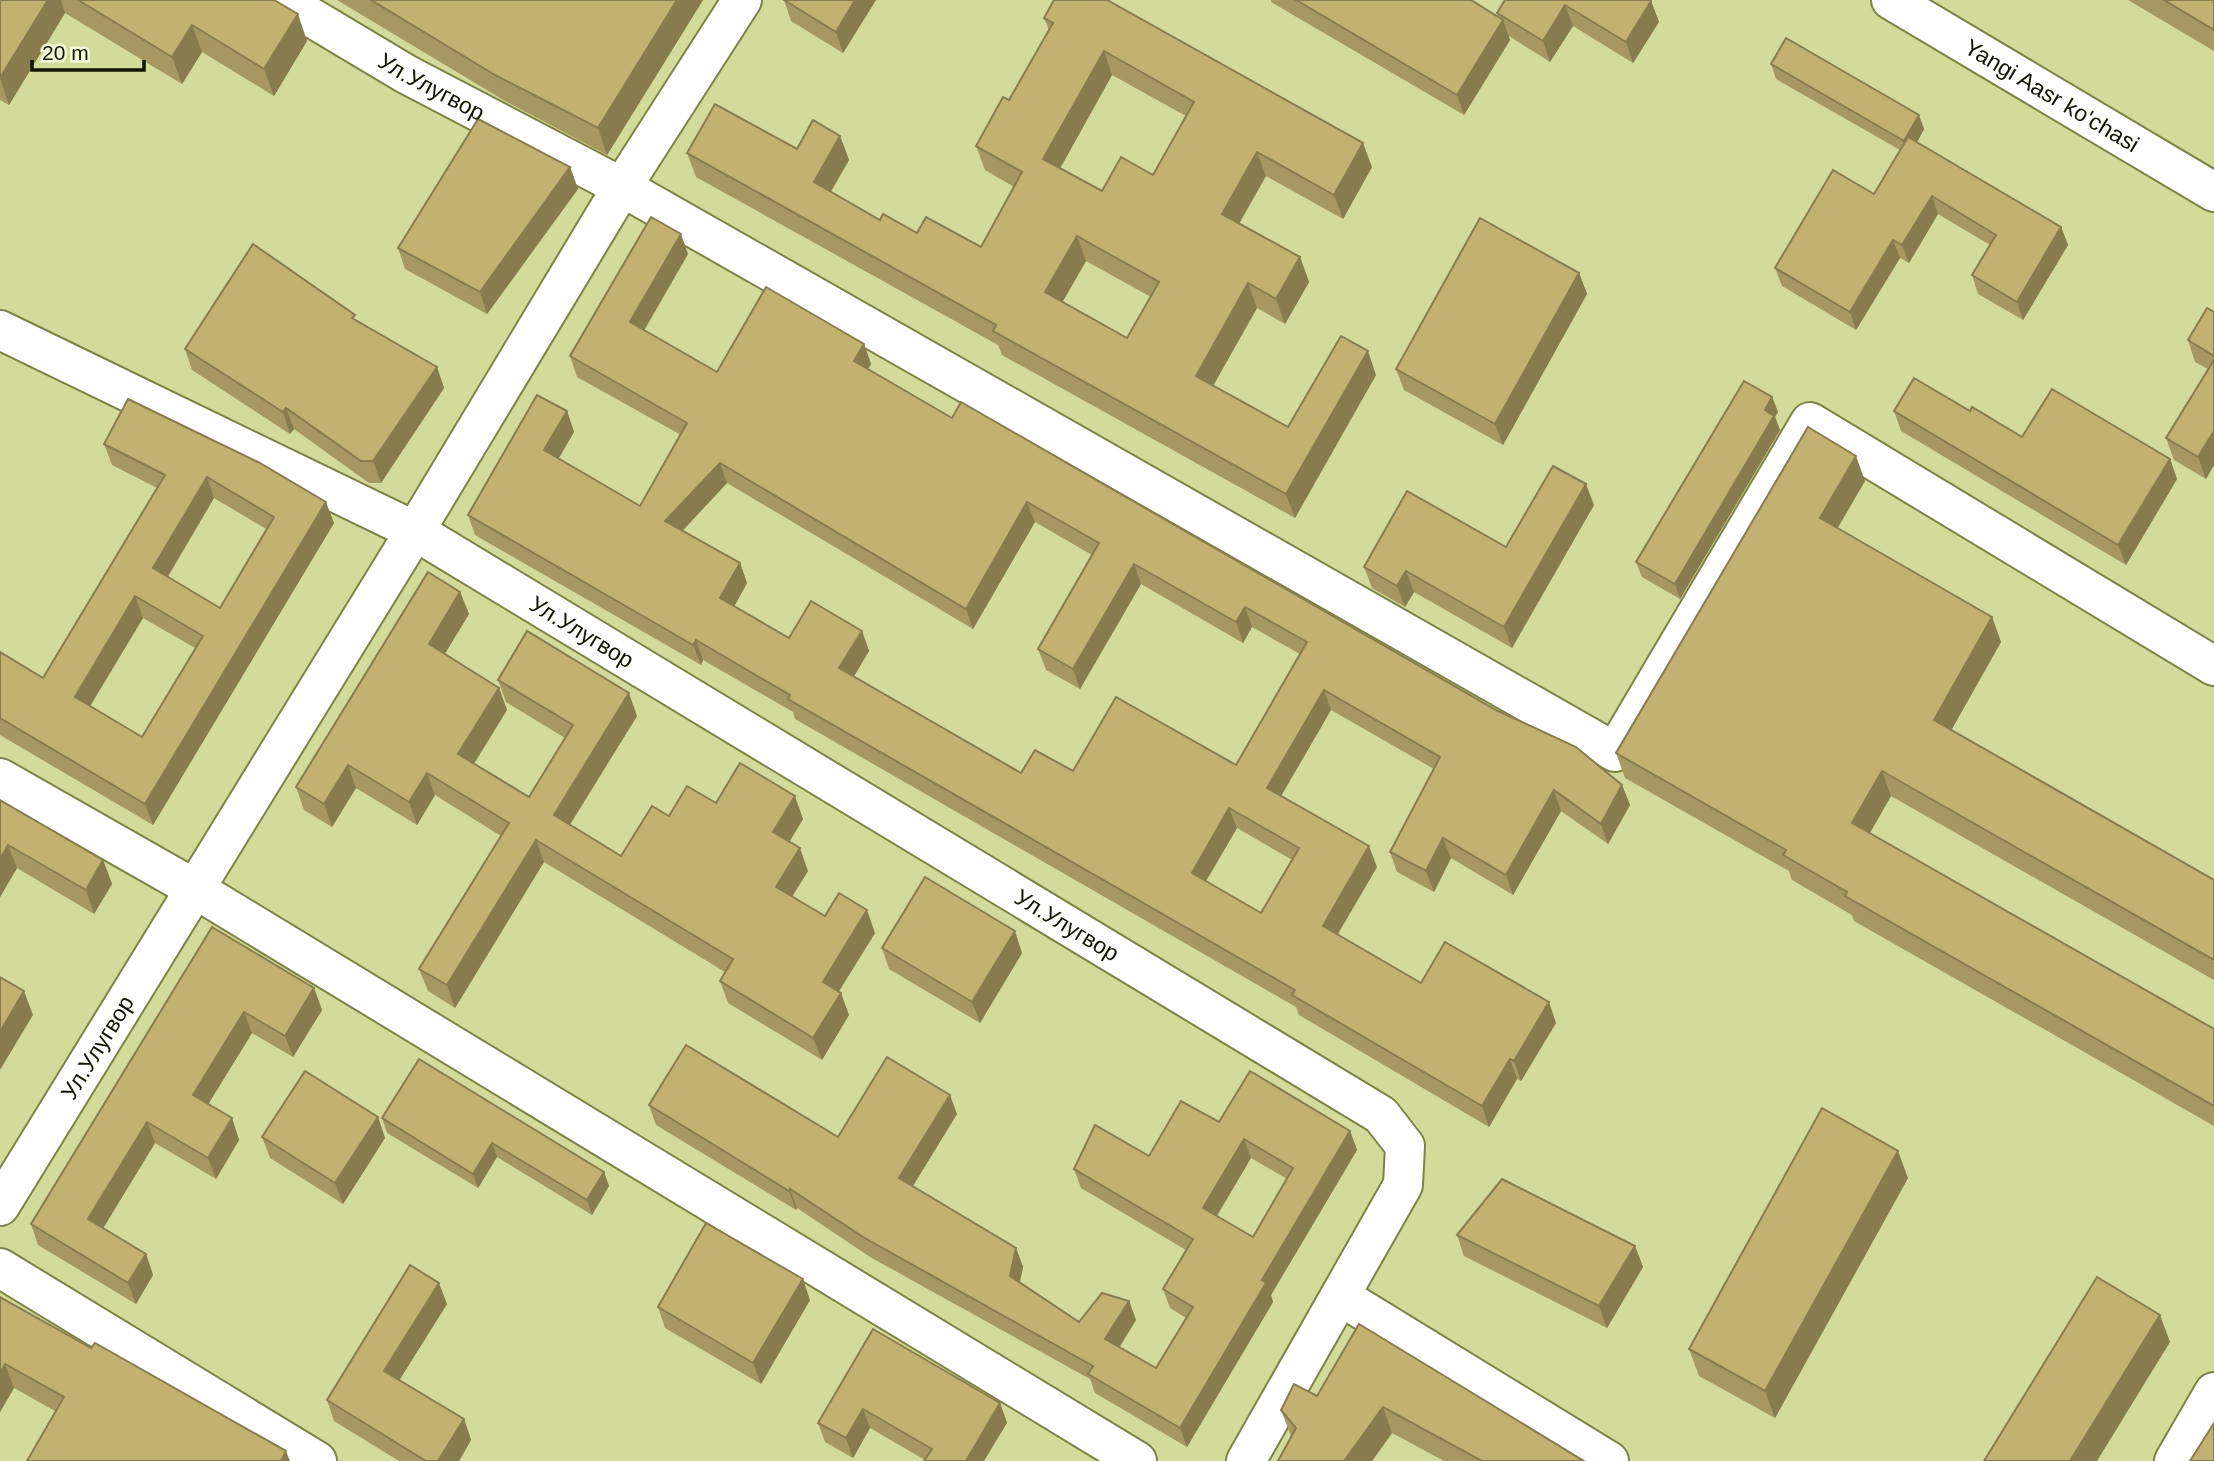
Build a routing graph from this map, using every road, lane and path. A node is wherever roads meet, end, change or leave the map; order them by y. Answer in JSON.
{"nodes":[{"id":1,"x":282,"y":0,"type":"edge"},
{"id":2,"x":742,"y":0,"type":"edge"},
{"id":3,"x":1891,"y":0,"type":"edge"},
{"id":4,"x":622,"y":187,"type":"junction"},
{"id":5,"x":2214,"y":192,"type":"edge"},
{"id":6,"x":0,"y":330,"type":"edge"},
{"id":7,"x":415,"y":531,"type":"junction"},
{"id":8,"x":2214,"y":666,"type":"edge"},
{"id":9,"x":0,"y":778,"type":"edge"},
{"id":10,"x":195,"y":889,"type":"junction"},
{"id":11,"x":0,"y":1206,"type":"edge"},
{"id":12,"x":0,"y":1268,"type":"edge"},
{"id":13,"x":1340,"y":1296,"type":"junction"},
{"id":14,"x":2214,"y":1392,"type":"edge"},
{"id":15,"x":317,"y":1461,"type":"edge"},
{"id":16,"x":1137,"y":1461,"type":"edge"},
{"id":17,"x":1246,"y":1461,"type":"edge"},
{"id":18,"x":1609,"y":1461,"type":"edge"},
{"id":19,"x":2174,"y":1461,"type":"edge"}],
"edges":[{"from":1,"to":4,"type":"street","name":"Ул.Улугвор"},
{"from":2,"to":4,"type":"street","name":"Ул.Улугвор"},
{"from":3,"to":5,"type":"street","name":"Yangi Aasr ko'chasi"},
{"from":4,"to":7,"type":"street","name":"Ул.Улугвор"},
{"from":4,"to":8,"type":"street","name":"Ул.Улугвор"},
{"from":6,"to":7,"type":"street","name":"Ул.Улугвор"},
{"from":7,"to":10,"type":"street","name":"Ул.Улугвор"},
{"from":7,"to":13,"type":"street","name":"Ул.Улугвор"},
{"from":9,"to":10,"type":"street"},
{"from":10,"to":11,"type":"street","name":"Ул.Улугвор"},
{"from":10,"to":16,"type":"street"},
{"from":12,"to":15,"type":"street"},
{"from":13,"to":17,"type":"street","name":"Ул.Улугвор"},
{"from":13,"to":18,"type":"street"},
{"from":14,"to":19,"type":"street"}]}
